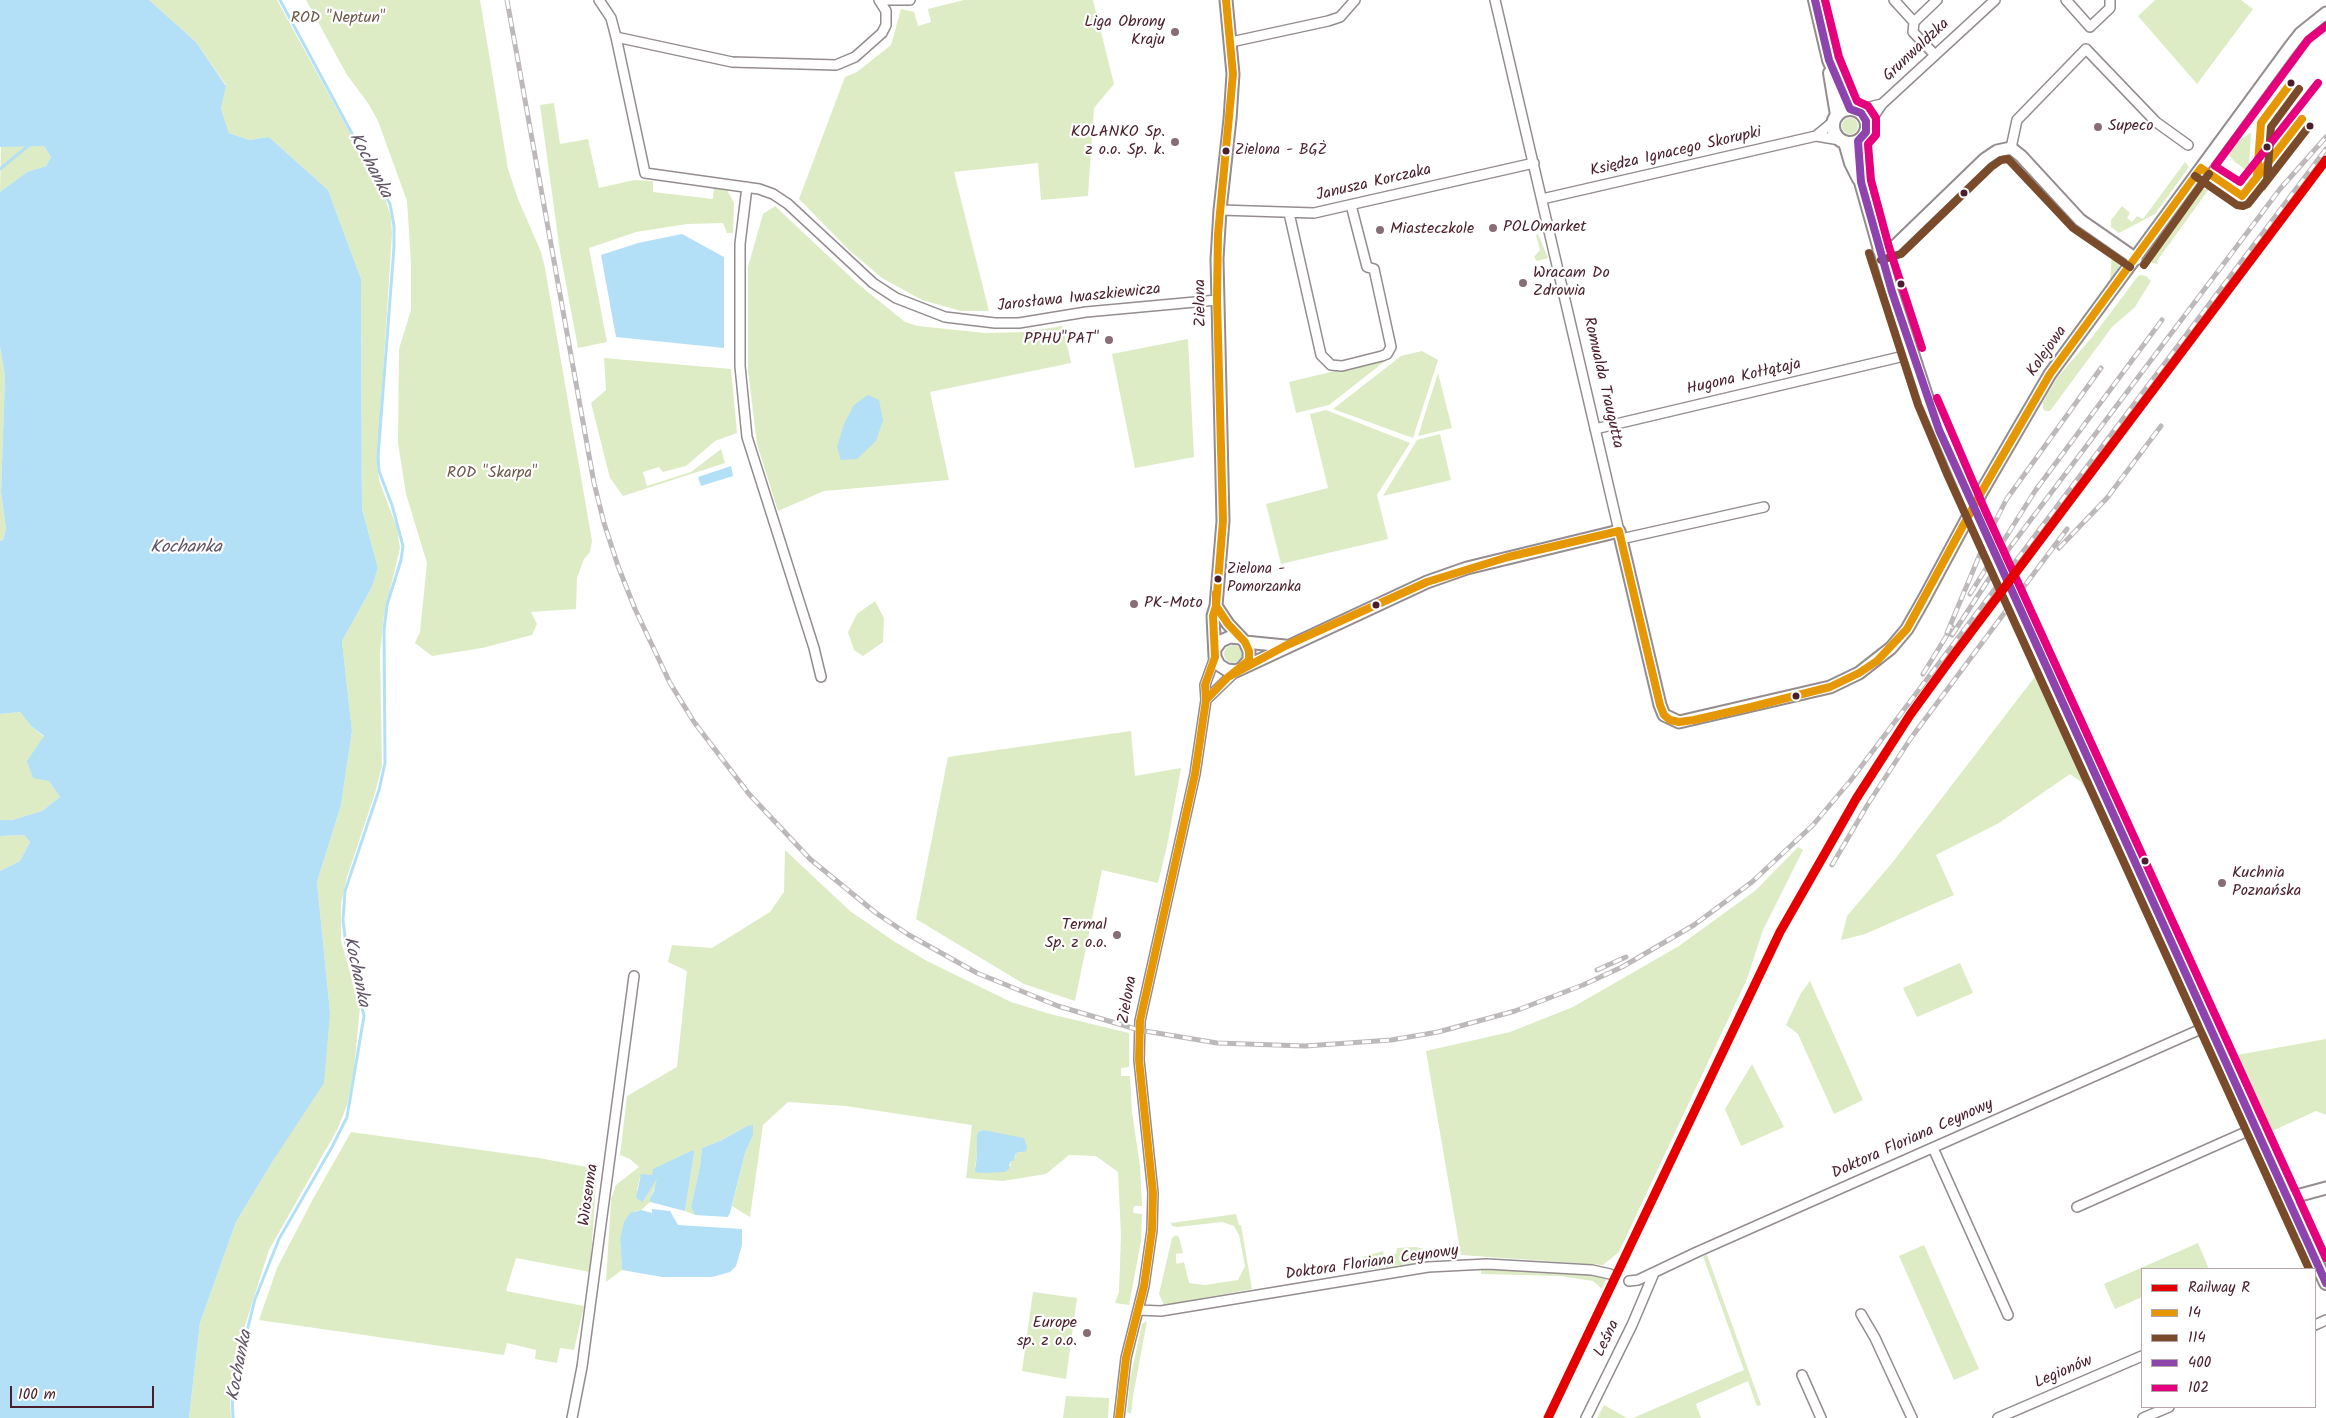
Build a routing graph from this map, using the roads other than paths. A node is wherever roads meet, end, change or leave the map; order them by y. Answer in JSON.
{"nodes":[{"id":1,"x":599,"y":0,"type":"edge"},
{"id":2,"x":879,"y":0,"type":"edge"},
{"id":3,"x":886,"y":0,"type":"edge"},
{"id":4,"x":910,"y":0,"type":"edge"},
{"id":5,"x":1226,"y":0,"type":"edge"},
{"id":6,"x":1355,"y":0,"type":"edge"},
{"id":7,"x":1496,"y":0,"type":"edge"},
{"id":8,"x":1815,"y":0,"type":"edge"},
{"id":9,"x":1894,"y":0,"type":"edge"},
{"id":10,"x":1937,"y":0,"type":"edge"},
{"id":11,"x":2066,"y":0,"type":"edge"},
{"id":12,"x":2110,"y":0,"type":"edge"},
{"id":13,"x":1991,"y":1,"type":"edge"},
{"id":14,"x":2326,"y":13,"type":"edge"},
{"id":15,"x":1914,"y":22,"type":"junction"},
{"id":16,"x":616,"y":37,"type":"junction"},
{"id":17,"x":1231,"y":42,"type":"junction"},
{"id":18,"x":1935,"y":55,"type":"junction"},
{"id":19,"x":1829,"y":60,"type":"junction"},
{"id":20,"x":1882,"y":104,"type":"junction"},
{"id":21,"x":1854,"y":109,"type":"junction"},
{"id":22,"x":1835,"y":118,"type":"junction"},
{"id":23,"x":1867,"y":126,"type":"junction"},
{"id":24,"x":1816,"y":136,"type":"junction"},
{"id":25,"x":1843,"y":141,"type":"junction"},
{"id":26,"x":1858,"y":141,"type":"junction"},
{"id":27,"x":2188,"y":145,"type":"dead end"},
{"id":28,"x":2011,"y":148,"type":"junction"},
{"id":29,"x":1534,"y":163,"type":"junction"},
{"id":30,"x":1861,"y":182,"type":"junction"},
{"id":31,"x":747,"y":187,"type":"junction"},
{"id":32,"x":1542,"y":199,"type":"junction"},
{"id":33,"x":1351,"y":205,"type":"junction"},
{"id":34,"x":1220,"y":210,"type":"junction"},
{"id":35,"x":1289,"y":213,"type":"junction"},
{"id":36,"x":1879,"y":250,"type":"junction"},
{"id":37,"x":2136,"y":259,"type":"junction"},
{"id":38,"x":1217,"y":300,"type":"junction"},
{"id":39,"x":1900,"y":357,"type":"dead end"},
{"id":40,"x":1595,"y":429,"type":"junction"},
{"id":41,"x":1764,"y":507,"type":"dead end"},
{"id":42,"x":1620,"y":535,"type":"junction"},
{"id":43,"x":1216,"y":606,"type":"junction"},
{"id":44,"x":1243,"y":640,"type":"junction"},
{"id":45,"x":1286,"y":646,"type":"junction"},
{"id":46,"x":1215,"y":653,"type":"junction"},
{"id":47,"x":1240,"y":669,"type":"junction"},
{"id":48,"x":821,"y":677,"type":"dead end"},
{"id":49,"x":1206,"y":700,"type":"junction"},
{"id":50,"x":1660,"y":705,"type":"joint"},
{"id":51,"x":634,"y":976,"type":"dead end"},
{"id":52,"x":2210,"y":1025,"type":"junction"},
{"id":53,"x":2257,"y":1127,"type":"junction"},
{"id":54,"x":1933,"y":1148,"type":"junction"},
{"id":55,"x":2326,"y":1188,"type":"edge"},
{"id":56,"x":2289,"y":1198,"type":"junction"},
{"id":57,"x":2077,"y":1207,"type":"dead end"},
{"id":58,"x":1654,"y":1273,"type":"junction"},
{"id":59,"x":1610,"y":1274,"type":"dead end"},
{"id":60,"x":1628,"y":1282,"type":"dead end"},
{"id":61,"x":2326,"y":1283,"type":"edge"},
{"id":62,"x":1138,"y":1310,"type":"junction"},
{"id":63,"x":1861,"y":1314,"type":"dead end"},
{"id":64,"x":2008,"y":1315,"type":"dead end"},
{"id":65,"x":2141,"y":1356,"type":"edge"},
{"id":66,"x":1802,"y":1375,"type":"dead end"},
{"id":67,"x":2167,"y":1408,"type":"edge"},
{"id":68,"x":572,"y":1418,"type":"edge"},
{"id":69,"x":1119,"y":1418,"type":"edge"},
{"id":70,"x":1586,"y":1418,"type":"edge"},
{"id":71,"x":1821,"y":1418,"type":"edge"},
{"id":72,"x":1912,"y":1418,"type":"edge"},
{"id":73,"x":1998,"y":1418,"type":"edge"},
{"id":74,"x":2143,"y":1418,"type":"edge"}],
"edges":[{"from":1,"to":16,"type":"street","name":"Jarosława Iwaszkiewicza"},
{"from":2,"to":16,"type":"street"},
{"from":3,"to":4,"type":"street"},
{"from":5,"to":17,"type":"street","name":"Zielona"},
{"from":6,"to":17,"type":"street"},
{"from":7,"to":29,"type":"street","name":"Romualda Traugutta"},
{"from":8,"to":19,"type":"main road"},
{"from":9,"to":15,"type":"street"},
{"from":10,"to":15,"type":"street"},
{"from":11,"to":12,"type":"street"},
{"from":13,"to":18,"type":"street","name":"Grunwaldzka"},
{"from":14,"to":37,"type":"street","name":"Kolejowa"},
{"from":15,"to":18,"type":"street"},
{"from":16,"to":31,"type":"street","name":"Jarosława Iwaszkiewicza"},
{"from":17,"to":34,"type":"street","name":"Zielona"},
{"from":18,"to":20,"type":"street","name":"Grunwaldzka"},
{"from":19,"to":21,"type":"main road"},
{"from":19,"to":22,"type":"main road"},
{"from":20,"to":21,"type":"street","name":"Grunwaldzka"},
{"from":20,"to":23,"type":"street","name":"Grunwaldzka"},
{"from":21,"to":22,"type":"main road"},
{"from":21,"to":23,"type":"main road"},
{"from":22,"to":24,"type":"street","name":"Księdza Ignacego Skorupki"},
{"from":22,"to":25,"type":"main road"},
{"from":23,"to":26,"type":"main road"},
{"from":24,"to":25,"type":"street","name":"Księdza Ignacego Skorupki"},
{"from":24,"to":32,"type":"street","name":"Księdza Ignacego Skorupki"},
{"from":25,"to":26,"type":"main road"},
{"from":25,"to":30,"type":"main road"},
{"from":26,"to":30,"type":"main road"},
{"from":27,"to":28,"type":"street"},
{"from":28,"to":36,"type":"street"},
{"from":28,"to":37,"type":"street"},
{"from":29,"to":32,"type":"street","name":"Romualda Traugutta"},
{"from":29,"to":33,"type":"street","name":"Janusza Korczaka"},
{"from":30,"to":36,"type":"main road"},
{"from":31,"to":38,"type":"street","name":"Jarosława Iwaszkiewicza"},
{"from":31,"to":48,"type":"street"},
{"from":32,"to":40,"type":"street","name":"Romualda Traugutta"},
{"from":33,"to":35,"type":"street","name":"Janusza Korczaka"},
{"from":33,"to":35,"type":"street"},
{"from":34,"to":35,"type":"street","name":"Janusza Korczaka"},
{"from":34,"to":38,"type":"street","name":"Zielona"},
{"from":36,"to":52,"type":"main road","bridge":true},
{"from":37,"to":50,"type":"street","name":"Kolejowa"},
{"from":38,"to":43,"type":"street","name":"Zielona"},
{"from":39,"to":40,"type":"street","name":"Hugona Kołłątaja"},
{"from":40,"to":42,"type":"street","name":"Romualda Traugutta"},
{"from":41,"to":42,"type":"street"},
{"from":42,"to":45,"type":"street"},
{"from":42,"to":50,"type":"street","name":"Romualda Traugutta"},
{"from":43,"to":44,"type":"street"},
{"from":43,"to":46,"type":"street","name":"Zielona"},
{"from":44,"to":45,"type":"street"},
{"from":44,"to":46,"type":"street"},
{"from":44,"to":47,"type":"street"},
{"from":45,"to":47,"type":"street"},
{"from":46,"to":47,"type":"street"},
{"from":46,"to":49,"type":"street","name":"Zielona"},
{"from":47,"to":49,"type":"street"},
{"from":49,"to":62,"type":"street","name":"Zielona"},
{"from":51,"to":68,"type":"street","name":"Wiosenna"},
{"from":52,"to":53,"type":"main road"},
{"from":52,"to":54,"type":"street","name":"Doktora Floriana Ceynowy"},
{"from":53,"to":56,"type":"main road"},
{"from":53,"to":57,"type":"street"},
{"from":54,"to":58,"type":"street","name":"Doktora Floriana Ceynowy"},
{"from":54,"to":64,"type":"street"},
{"from":55,"to":56,"type":"street"},
{"from":56,"to":61,"type":"main road"},
{"from":58,"to":60,"type":"street","name":"Doktora Floriana Ceynowy"},
{"from":58,"to":70,"type":"street","name":"Leśna"},
{"from":59,"to":62,"type":"street","name":"Doktora Floriana Ceynowy"},
{"from":62,"to":69,"type":"street","name":"Zielona"},
{"from":63,"to":72,"type":"street"},
{"from":65,"to":73,"type":"street","name":"Legionów"},
{"from":66,"to":71,"type":"street"},
{"from":67,"to":74,"type":"street"}]}
